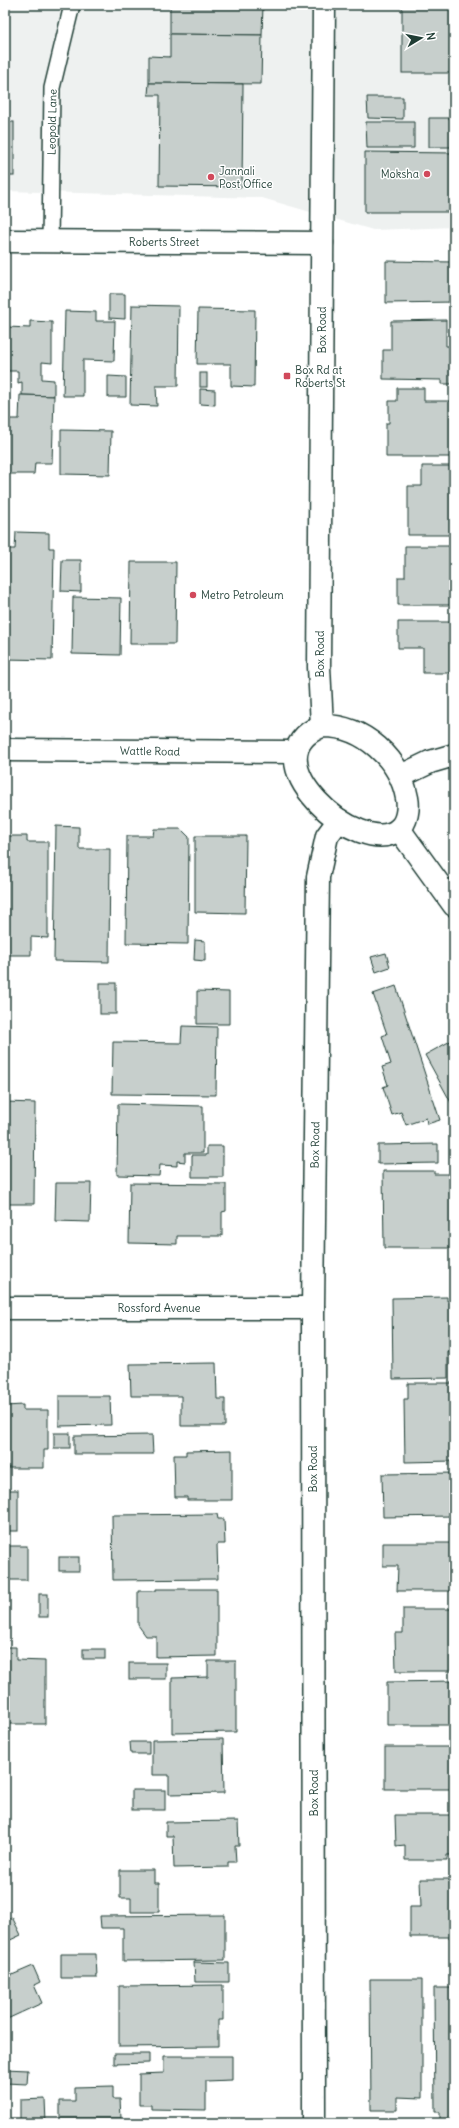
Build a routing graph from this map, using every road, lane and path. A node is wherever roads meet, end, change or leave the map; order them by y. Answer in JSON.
{"nodes":[{"id":1,"x":72,"y":5,"type":"edge"},
{"id":2,"x":324,"y":5,"type":"edge"},
{"id":3,"x":5,"y":241,"type":"edge"},
{"id":4,"x":50,"y":242,"type":"junction"},
{"id":5,"x":322,"y":243,"type":"junction"},
{"id":6,"x":322,"y":726,"type":"junction"},
{"id":7,"x":5,"y":750,"type":"edge"},
{"id":8,"x":296,"y":752,"type":"junction"},
{"id":9,"x":454,"y":755,"type":"edge"},
{"id":10,"x":401,"y":776,"type":"junction"},
{"id":11,"x":339,"y":820,"type":"junction"},
{"id":12,"x":399,"y":829,"type":"junction"},
{"id":13,"x":454,"y":906,"type":"edge"},
{"id":14,"x":5,"y":1308,"type":"edge"},
{"id":15,"x":313,"y":1308,"type":"junction"},
{"id":16,"x":314,"y":2123,"type":"edge"}],
"edges":[{"from":1,"to":4,"type":"lane","name":"Leopold Lane"},
{"from":2,"to":5,"type":"street","name":"Box Road"},
{"from":3,"to":4,"type":"street","name":"Roberts Street"},
{"from":4,"to":5,"type":"street","name":"Roberts Street"},
{"from":5,"to":6,"type":"street","name":"Box Road"},
{"from":6,"to":8,"type":"street"},
{"from":6,"to":10,"type":"street"},
{"from":7,"to":8,"type":"street","name":"Wattle Road"},
{"from":8,"to":11,"type":"street"},
{"from":9,"to":10,"type":"street"},
{"from":10,"to":12,"type":"street"},
{"from":11,"to":12,"type":"street"},
{"from":11,"to":15,"type":"street","name":"Box Road"},
{"from":12,"to":13,"type":"street"},
{"from":14,"to":15,"type":"street","name":"Rossford Avenue"},
{"from":15,"to":16,"type":"street","name":"Box Road"}]}
